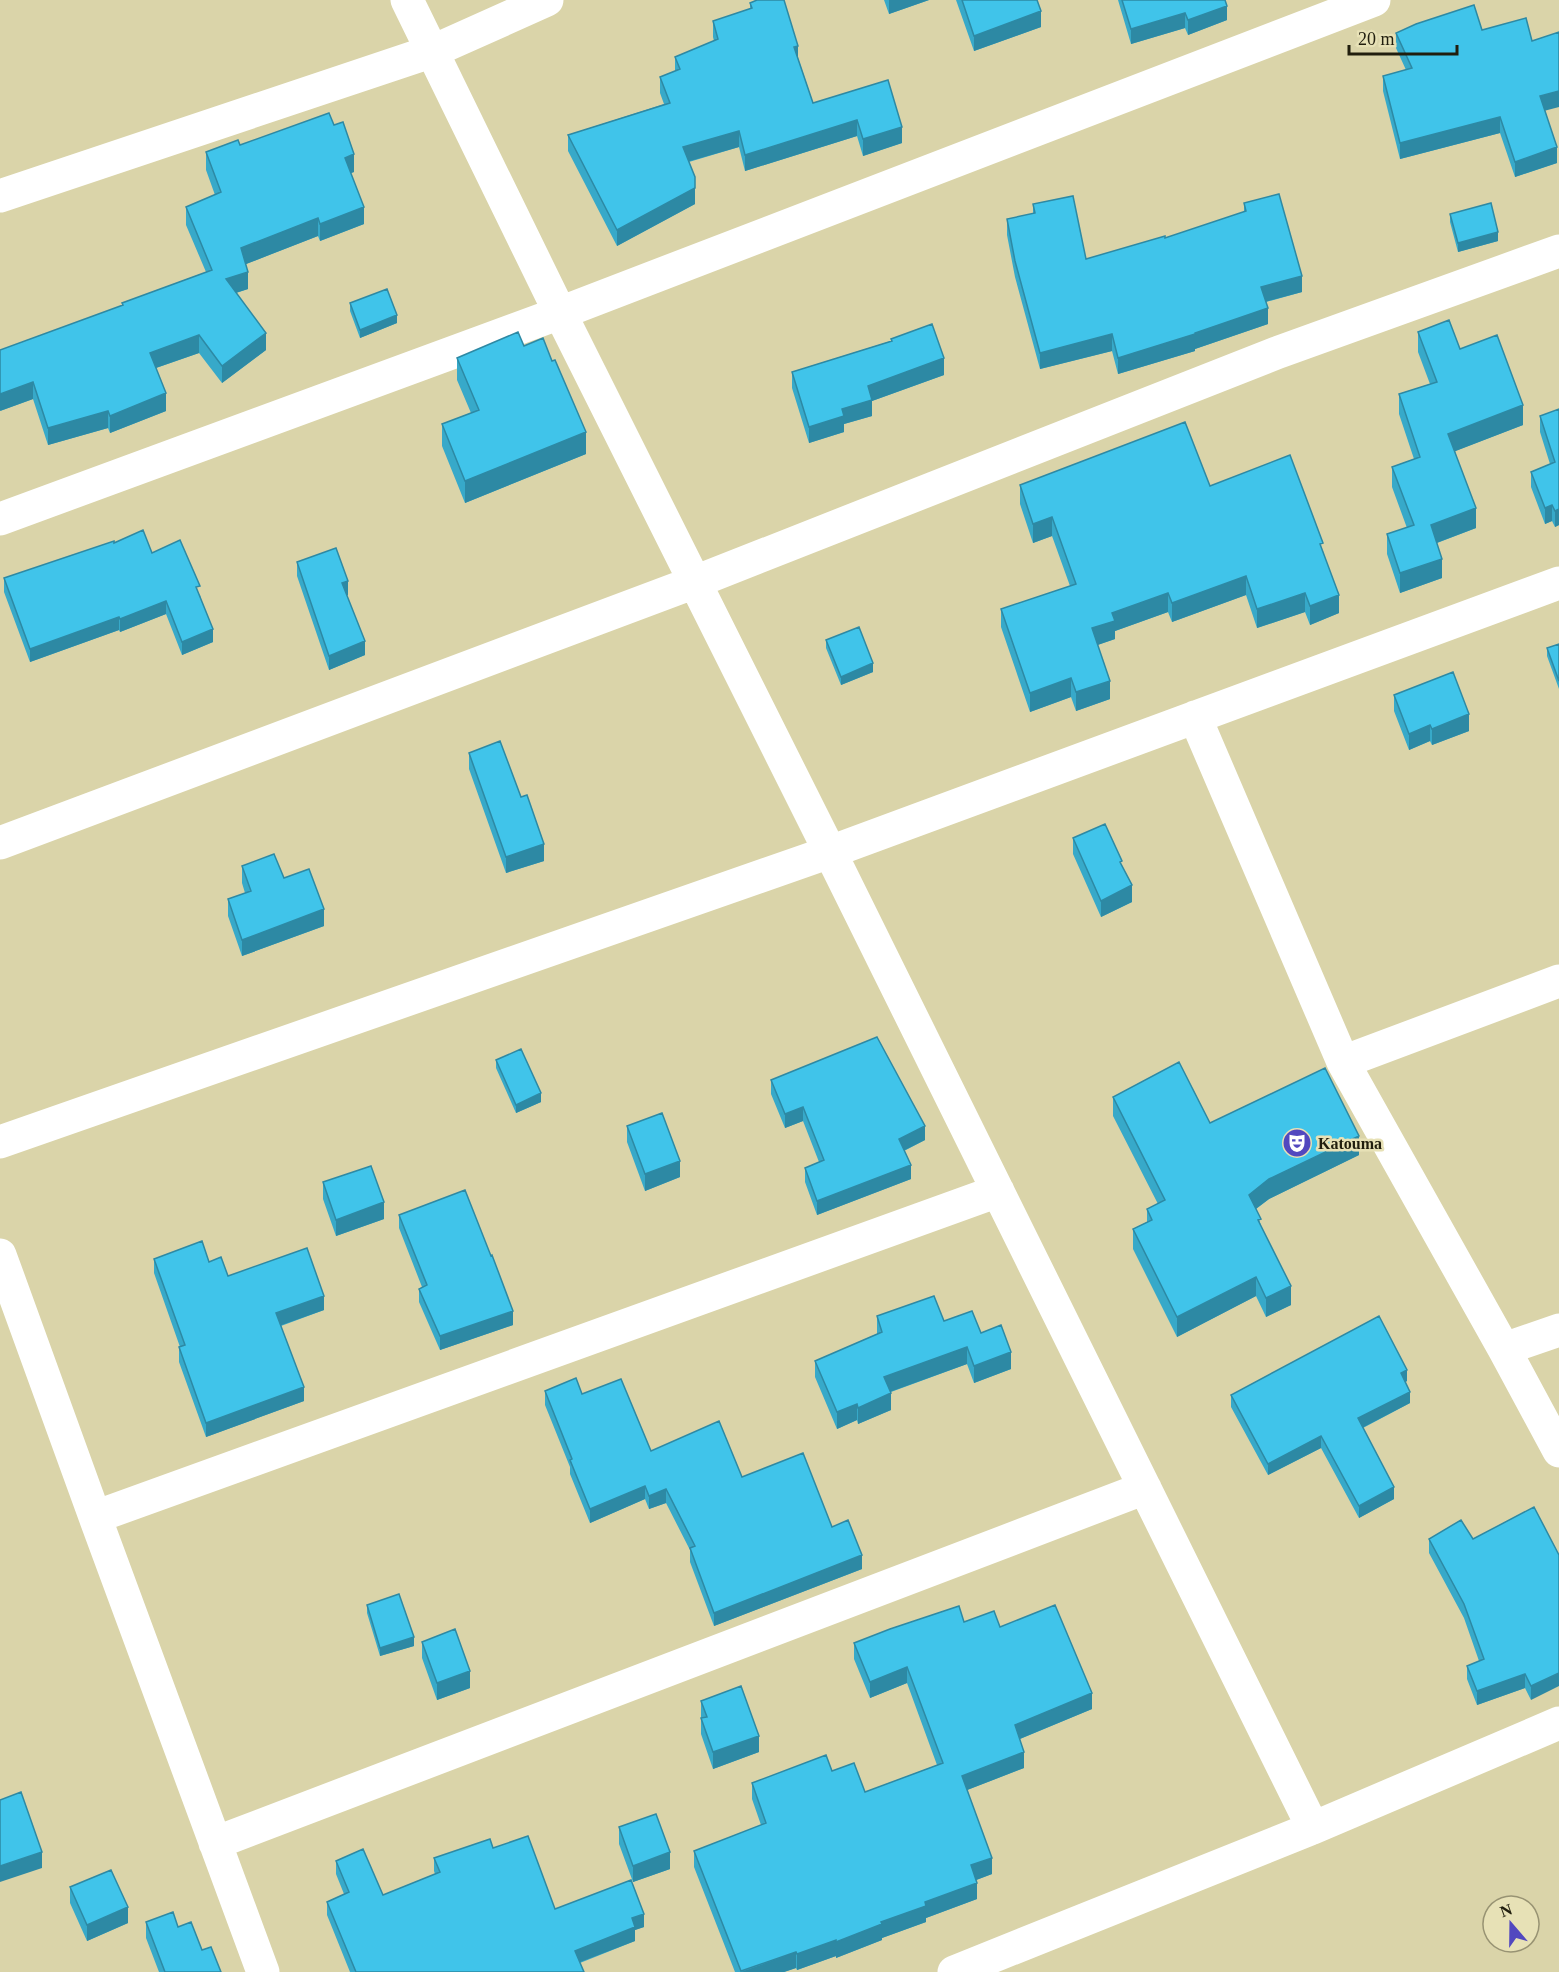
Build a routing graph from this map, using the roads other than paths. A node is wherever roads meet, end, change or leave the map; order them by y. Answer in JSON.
{"nodes":[{"id":1,"x":407,"y":0,"type":"edge"},
{"id":2,"x":547,"y":0,"type":"edge"},
{"id":3,"x":1374,"y":0,"type":"edge"},
{"id":4,"x":433,"y":51,"type":"junction"},
{"id":5,"x":0,"y":196,"type":"edge"},
{"id":6,"x":1559,"y":252,"type":"edge"},
{"id":7,"x":560,"y":313,"type":"junction"},
{"id":8,"x":0,"y":519,"type":"edge"},
{"id":9,"x":695,"y":582,"type":"junction"},
{"id":10,"x":1559,"y":583,"type":"edge"},
{"id":11,"x":1195,"y":717,"type":"junction"},
{"id":12,"x":0,"y":843,"type":"edge"},
{"id":13,"x":830,"y":852,"type":"junction"},
{"id":14,"x":1559,"y":981,"type":"edge"},
{"id":15,"x":1343,"y":1062,"type":"junction"},
{"id":16,"x":0,"y":1142,"type":"edge"},
{"id":17,"x":998,"y":1191,"type":"junction"},
{"id":18,"x":0,"y":1255,"type":"edge"},
{"id":19,"x":1559,"y":1330,"type":"edge"},
{"id":20,"x":1504,"y":1349,"type":"junction"},
{"id":21,"x":1559,"y":1450,"type":"edge"},
{"id":22,"x":1145,"y":1488,"type":"junction"},
{"id":23,"x":94,"y":1517,"type":"junction"},
{"id":24,"x":1559,"y":1723,"type":"edge"},
{"id":25,"x":1313,"y":1828,"type":"junction"},
{"id":26,"x":216,"y":1843,"type":"junction"},
{"id":27,"x":263,"y":1972,"type":"edge"},
{"id":28,"x":954,"y":1972,"type":"edge"}],
"edges":[{"from":1,"to":4,"type":"street"},
{"from":2,"to":4,"type":"street"},
{"from":3,"to":7,"type":"street"},
{"from":4,"to":5,"type":"street"},
{"from":4,"to":7,"type":"street"},
{"from":6,"to":9,"type":"street"},
{"from":7,"to":8,"type":"street"},
{"from":7,"to":9,"type":"street"},
{"from":9,"to":12,"type":"street"},
{"from":9,"to":13,"type":"street"},
{"from":10,"to":11,"type":"street"},
{"from":11,"to":13,"type":"street"},
{"from":11,"to":15,"type":"street"},
{"from":13,"to":16,"type":"street"},
{"from":13,"to":17,"type":"street"},
{"from":14,"to":15,"type":"street"},
{"from":15,"to":20,"type":"street"},
{"from":17,"to":22,"type":"street"},
{"from":17,"to":23,"type":"street"},
{"from":18,"to":23,"type":"street"},
{"from":19,"to":20,"type":"street"},
{"from":20,"to":21,"type":"street"},
{"from":22,"to":25,"type":"street"},
{"from":22,"to":26,"type":"street"},
{"from":23,"to":26,"type":"street"},
{"from":24,"to":25,"type":"street"},
{"from":25,"to":28,"type":"street"},
{"from":26,"to":27,"type":"street"}]}
